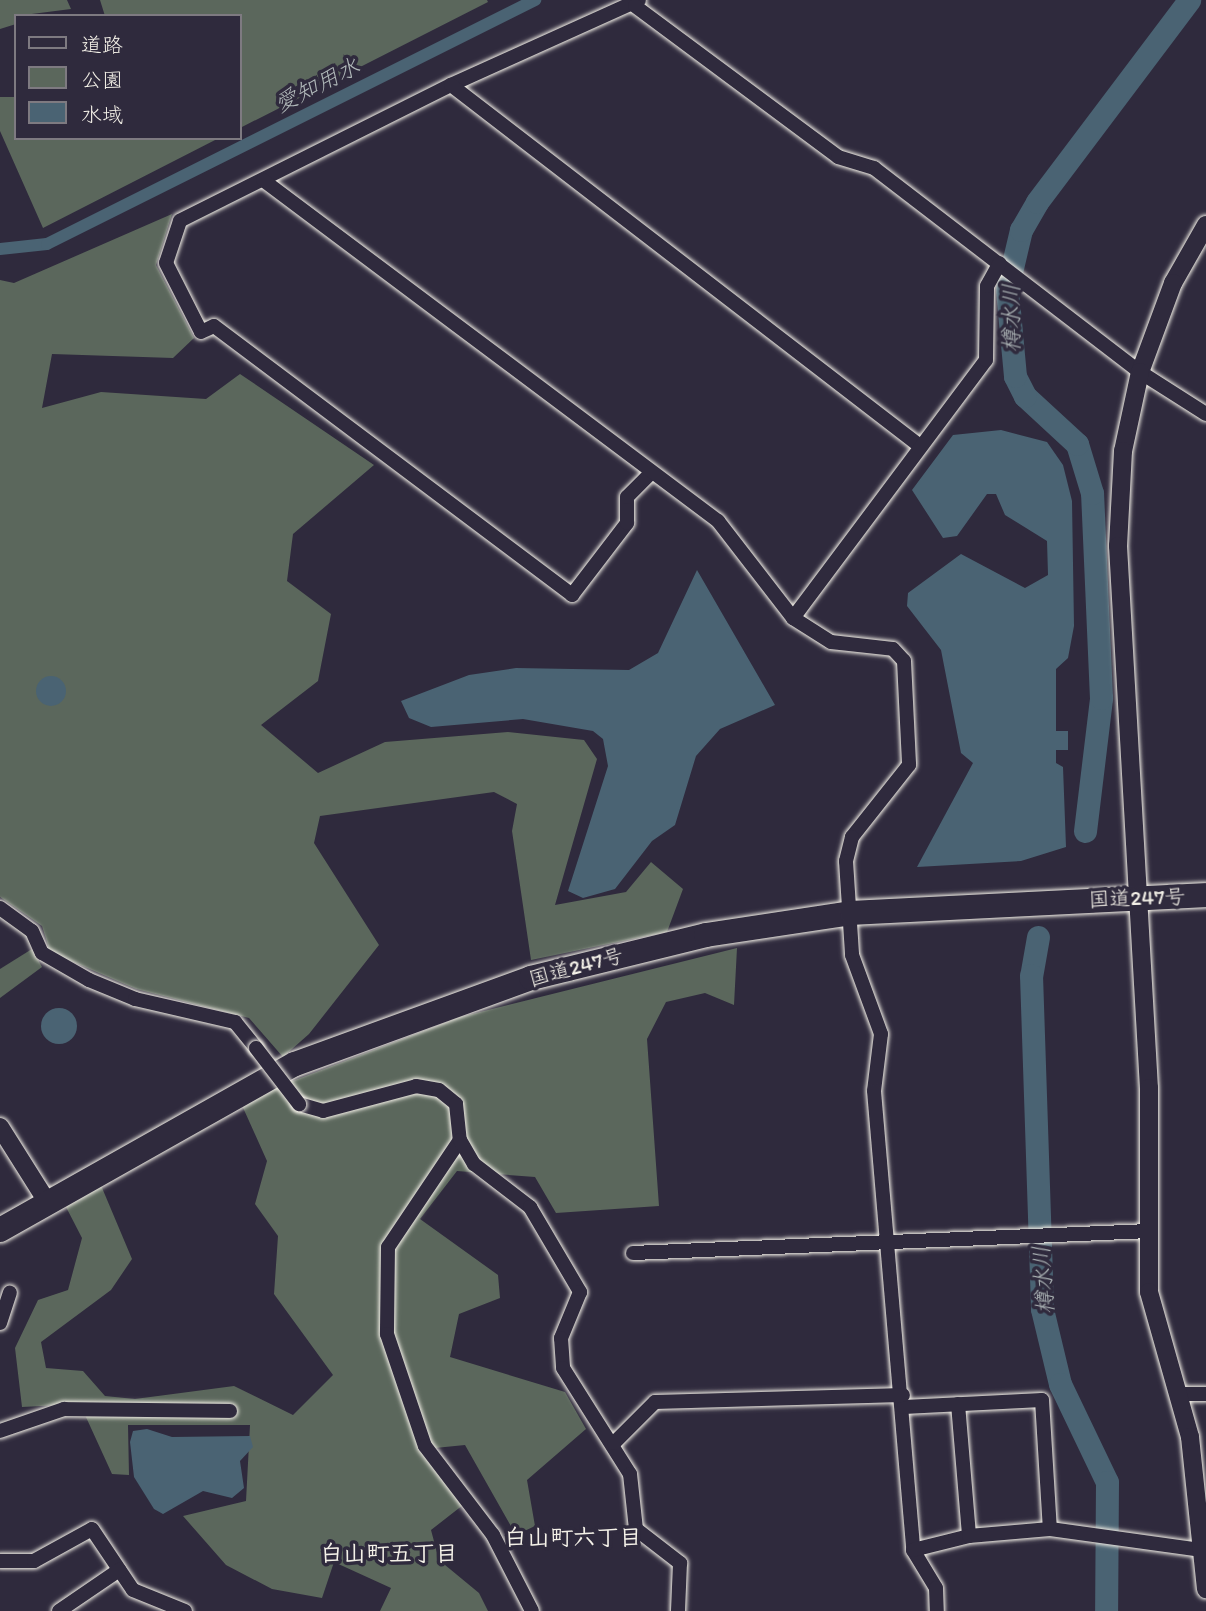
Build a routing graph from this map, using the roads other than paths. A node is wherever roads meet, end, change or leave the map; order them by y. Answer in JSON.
{"nodes":[{"id":1,"x":637,"y":3,"type":"edge"},
{"id":2,"x":451,"y":85,"type":"junction"},
{"id":3,"x":262,"y":180,"type":"junction"},
{"id":4,"x":1206,"y":225,"type":"edge"},
{"id":5,"x":1007,"y":270,"type":"junction"},
{"id":6,"x":1140,"y":372,"type":"junction"},
{"id":7,"x":1206,"y":414,"type":"edge"},
{"id":8,"x":920,"y":446,"type":"junction"},
{"id":9,"x":650,"y":474,"type":"junction"},
{"id":10,"x":793,"y":618,"type":"junction"},
{"id":11,"x":1206,"y":895,"type":"edge"},
{"id":12,"x":1135,"y":897,"type":"junction"},
{"id":13,"x":0,"y":908,"type":"edge"},
{"id":14,"x":852,"y":913,"type":"junction"},
{"id":15,"x":0,"y":1127,"type":"edge"},
{"id":16,"x":460,"y":1140,"type":"junction"},
{"id":17,"x":46,"y":1200,"type":"junction"},
{"id":18,"x":0,"y":1230,"type":"edge"},
{"id":19,"x":1149,"y":1231,"type":"junction"},
{"id":20,"x":888,"y":1240,"type":"junction"},
{"id":21,"x":633,"y":1253,"type":"dead end"},
{"id":22,"x":10,"y":1293,"type":"dead end"},
{"id":23,"x":0,"y":1323,"type":"edge"},
{"id":24,"x":1178,"y":1394,"type":"junction"},
{"id":25,"x":1206,"y":1394,"type":"edge"},
{"id":26,"x":903,"y":1401,"type":"junction"},
{"id":27,"x":958,"y":1404,"type":"junction"},
{"id":28,"x":230,"y":1411,"type":"dead end"},
{"id":29,"x":0,"y":1431,"type":"edge"},
{"id":30,"x":614,"y":1443,"type":"junction"},
{"id":31,"x":1050,"y":1530,"type":"junction"},
{"id":32,"x":969,"y":1536,"type":"junction"},
{"id":33,"x":913,"y":1550,"type":"junction"},
{"id":34,"x":1201,"y":1550,"type":"junction"},
{"id":35,"x":0,"y":1561,"type":"edge"},
{"id":36,"x":119,"y":1570,"type":"junction"},
{"id":37,"x":1206,"y":1589,"type":"edge"},
{"id":38,"x":58,"y":1611,"type":"edge"},
{"id":39,"x":185,"y":1611,"type":"edge"},
{"id":40,"x":531,"y":1611,"type":"edge"},
{"id":41,"x":678,"y":1611,"type":"edge"},
{"id":42,"x":937,"y":1611,"type":"edge"}],
"edges":[{"from":1,"to":2,"type":"street"},
{"from":1,"to":5,"type":"street"},
{"from":2,"to":3,"type":"street"},
{"from":2,"to":8,"type":"street"},
{"from":3,"to":9,"type":"street"},
{"from":3,"to":9,"type":"street"},
{"from":4,"to":6,"type":"street"},
{"from":5,"to":6,"type":"street"},
{"from":5,"to":8,"type":"street"},
{"from":6,"to":7,"type":"street"},
{"from":6,"to":12,"type":"street"},
{"from":8,"to":10,"type":"street"},
{"from":9,"to":10,"type":"street"},
{"from":10,"to":14,"type":"street"},
{"from":11,"to":12,"type":"highway","name":"国道247号"},
{"from":12,"to":14,"type":"highway","name":"国道247号"},
{"from":12,"to":19,"type":"street"},
{"from":13,"to":16,"type":"street","bridge":true},
{"from":14,"to":17,"type":"highway","name":"国道247号"},
{"from":14,"to":20,"type":"street"},
{"from":15,"to":17,"type":"street"},
{"from":16,"to":30,"type":"street"},
{"from":16,"to":40,"type":"street"},
{"from":17,"to":18,"type":"highway","name":"国道247号"},
{"from":19,"to":20,"type":"street"},
{"from":19,"to":24,"type":"street"},
{"from":20,"to":21,"type":"street"},
{"from":20,"to":26,"type":"street"},
{"from":22,"to":23,"type":"street"},
{"from":24,"to":25,"type":"street"},
{"from":24,"to":34,"type":"street"},
{"from":26,"to":27,"type":"street"},
{"from":26,"to":30,"type":"street"},
{"from":26,"to":33,"type":"street"},
{"from":27,"to":31,"type":"street"},
{"from":27,"to":32,"type":"street"},
{"from":28,"to":29,"type":"street"},
{"from":30,"to":41,"type":"street"},
{"from":31,"to":32,"type":"street"},
{"from":31,"to":34,"type":"street"},
{"from":32,"to":33,"type":"street"},
{"from":33,"to":42,"type":"street"},
{"from":34,"to":37,"type":"street"},
{"from":35,"to":36,"type":"street"},
{"from":36,"to":38,"type":"street"},
{"from":36,"to":39,"type":"street"}]}
